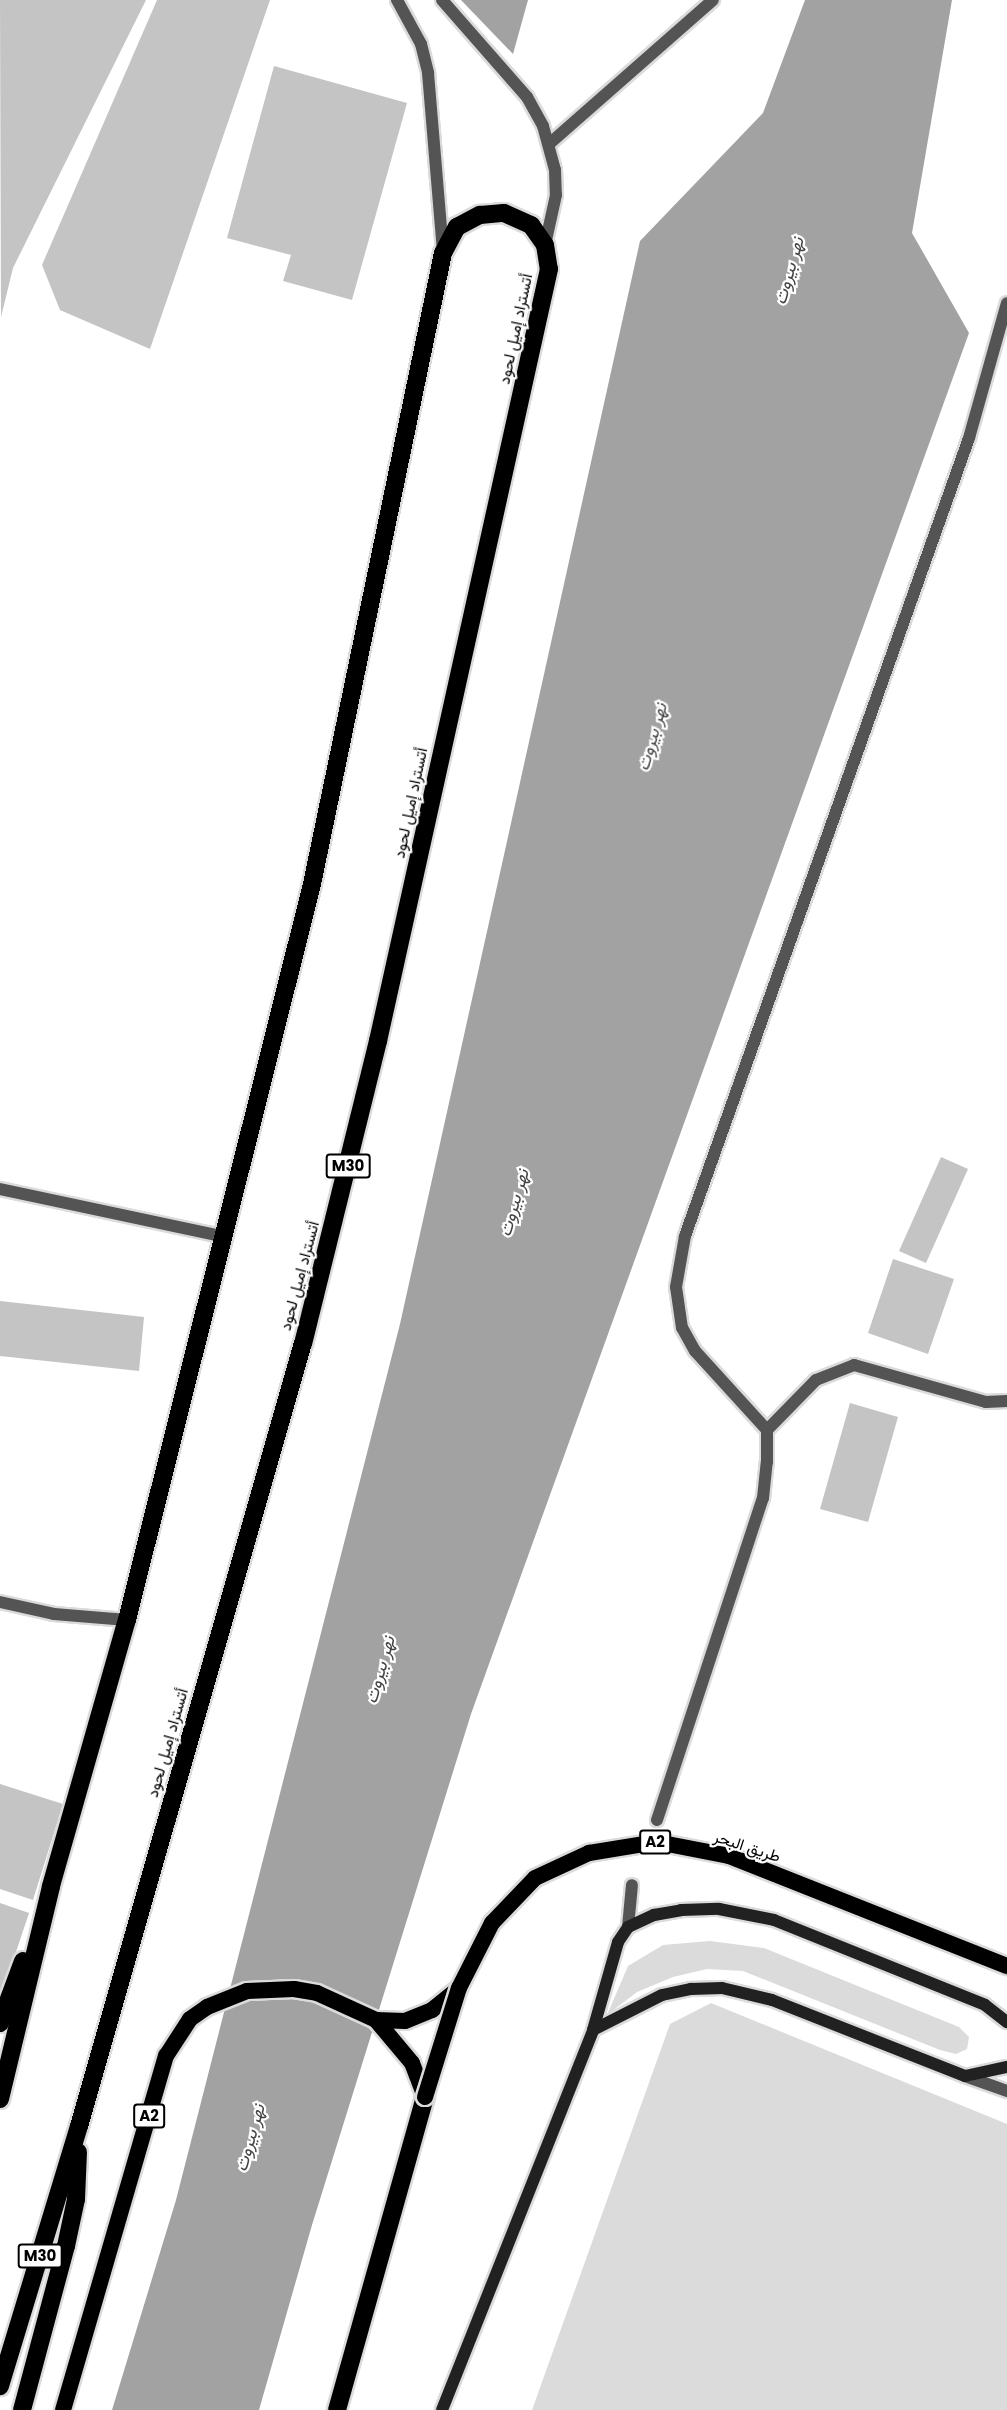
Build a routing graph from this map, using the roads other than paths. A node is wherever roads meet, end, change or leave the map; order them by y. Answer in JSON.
{"nodes":[{"id":1,"x":397,"y":0,"type":"edge"},
{"id":2,"x":442,"y":0,"type":"edge"},
{"id":3,"x":713,"y":0,"type":"edge"},
{"id":4,"x":549,"y":144,"type":"junction"},
{"id":5,"x":545,"y":245,"type":"junction"},
{"id":6,"x":442,"y":253,"type":"junction"},
{"id":7,"x":1007,"y":303,"type":"edge"},
{"id":8,"x":0,"y":1190,"type":"edge"},
{"id":9,"x":225,"y":1237,"type":"junction"},
{"id":10,"x":1007,"y":1401,"type":"edge"},
{"id":11,"x":767,"y":1430,"type":"junction"},
{"id":12,"x":0,"y":1602,"type":"edge"},
{"id":13,"x":127,"y":1620,"type":"junction"},
{"id":14,"x":657,"y":1820,"type":"dead end"},
{"id":15,"x":632,"y":1885,"type":"dead end"},
{"id":16,"x":51,"y":1886,"type":"junction"},
{"id":17,"x":628,"y":1927,"type":"junction"},
{"id":18,"x":1007,"y":1966,"type":"edge"},
{"id":19,"x":459,"y":1988,"type":"junction"},
{"id":20,"x":376,"y":2020,"type":"junction"},
{"id":21,"x":1007,"y":2022,"type":"edge"},
{"id":22,"x":0,"y":2023,"type":"edge"},
{"id":23,"x":593,"y":2030,"type":"junction"},
{"id":24,"x":1007,"y":2067,"type":"edge"},
{"id":25,"x":965,"y":2076,"type":"junction"},
{"id":26,"x":1007,"y":2091,"type":"edge"},
{"id":27,"x":425,"y":2097,"type":"junction"},
{"id":28,"x":0,"y":2099,"type":"edge"},
{"id":29,"x":79,"y":2126,"type":"junction"},
{"id":30,"x":0,"y":2386,"type":"edge"},
{"id":31,"x":22,"y":2410,"type":"edge"},
{"id":32,"x":63,"y":2410,"type":"edge"},
{"id":33,"x":337,"y":2410,"type":"edge"},
{"id":34,"x":442,"y":2410,"type":"edge"}],
"edges":[{"from":1,"to":6,"type":"street"},
{"from":2,"to":4,"type":"street"},
{"from":3,"to":4,"type":"street"},
{"from":4,"to":5,"type":"street"},
{"from":5,"to":6,"type":"highway"},
{"from":5,"to":29,"type":"highway","name":"أتستراد إميل لحود","number":"M30"},
{"from":6,"to":9,"type":"highway"},
{"from":7,"to":11,"type":"street"},
{"from":8,"to":9,"type":"street"},
{"from":9,"to":13,"type":"highway"},
{"from":10,"to":11,"type":"street"},
{"from":11,"to":14,"type":"street"},
{"from":12,"to":13,"type":"street"},
{"from":13,"to":16,"type":"highway"},
{"from":15,"to":17,"type":"street"},
{"from":16,"to":22,"type":"highway"},
{"from":16,"to":28,"type":"highway"},
{"from":17,"to":21,"type":"main road"},
{"from":17,"to":23,"type":"main road"},
{"from":18,"to":19,"type":"highway","name":"طريق البحر","number":"A2","bridge":true},
{"from":19,"to":20,"type":"highway","number":"A2"},
{"from":19,"to":27,"type":"highway","name":"طريق البحر","number":"A2","bridge":true},
{"from":20,"to":27,"type":"highway","number":"A2"},
{"from":20,"to":32,"type":"highway","number":"A2"},
{"from":23,"to":25,"type":"main road"},
{"from":23,"to":34,"type":"main road"},
{"from":24,"to":25,"type":"main road"},
{"from":25,"to":26,"type":"street"},
{"from":27,"to":33,"type":"highway"},
{"from":29,"to":30,"type":"highway","name":"أتستراد إميل لحود","number":"M30"},
{"from":29,"to":31,"type":"highway"}]}
